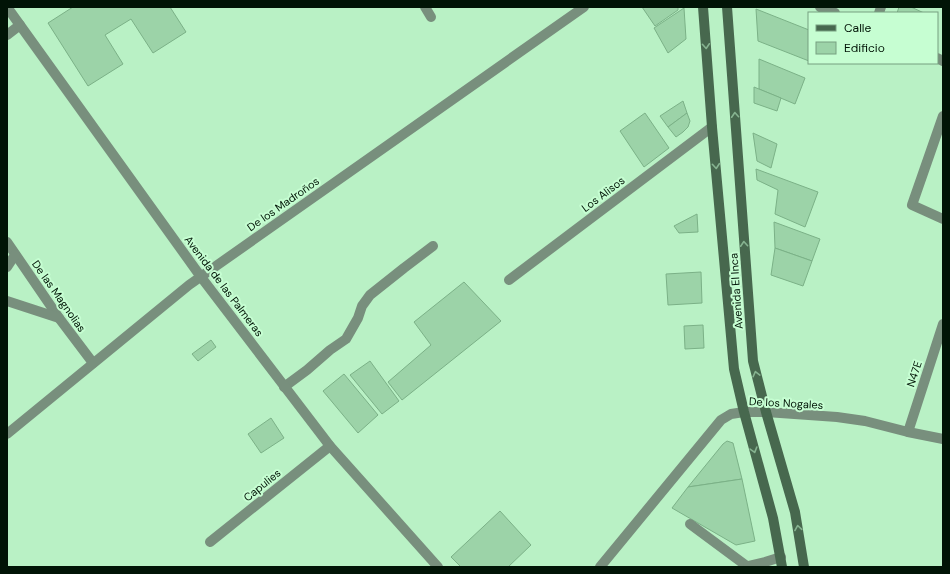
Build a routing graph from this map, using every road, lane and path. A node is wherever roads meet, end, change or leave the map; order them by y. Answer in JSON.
{"nodes":[{"id":1,"x":7,"y":7,"type":"edge"},
{"id":2,"x":425,"y":7,"type":"edge"},
{"id":3,"x":584,"y":7,"type":"edge"},
{"id":4,"x":703,"y":7,"type":"edge"},
{"id":5,"x":727,"y":7,"type":"edge"},
{"id":6,"x":820,"y":7,"type":"edge"},
{"id":7,"x":832,"y":12,"type":"edge"},
{"id":8,"x":431,"y":17,"type":"dead end"},
{"id":9,"x":20,"y":25,"type":"junction"},
{"id":10,"x":7,"y":35,"type":"edge"},
{"id":11,"x":942,"y":122,"type":"edge"},
{"id":12,"x":712,"y":127,"type":"junction"},
{"id":13,"x":943,"y":219,"type":"edge"},
{"id":14,"x":7,"y":242,"type":"edge"},
{"id":15,"x":433,"y":246,"type":"dead end"},
{"id":16,"x":15,"y":254,"type":"junction"},
{"id":17,"x":7,"y":267,"type":"edge"},
{"id":18,"x":201,"y":276,"type":"junction"},
{"id":19,"x":509,"y":280,"type":"dead end"},
{"id":20,"x":7,"y":301,"type":"edge"},
{"id":21,"x":59,"y":318,"type":"junction"},
{"id":22,"x":943,"y":324,"type":"edge"},
{"id":23,"x":93,"y":363,"type":"junction"},
{"id":24,"x":284,"y":387,"type":"junction"},
{"id":25,"x":744,"y":412,"type":"junction"},
{"id":26,"x":766,"y":412,"type":"junction"},
{"id":27,"x":908,"y":432,"type":"junction"},
{"id":28,"x":7,"y":434,"type":"edge"},
{"id":29,"x":943,"y":439,"type":"edge"},
{"id":30,"x":330,"y":446,"type":"junction"},
{"id":31,"x":690,"y":524,"type":"dead end"},
{"id":32,"x":210,"y":542,"type":"dead end"},
{"id":33,"x":781,"y":562,"type":"edge"},
{"id":34,"x":748,"y":566,"type":"edge"},
{"id":35,"x":438,"y":567,"type":"edge"},
{"id":36,"x":600,"y":567,"type":"edge"},
{"id":37,"x":804,"y":567,"type":"edge"}],
"edges":[{"from":1,"to":9,"type":"street","name":"Avenida de las Palmeras"},
{"from":2,"to":8,"type":"street"},
{"from":3,"to":18,"type":"street","name":"De los Madroños"},
{"from":4,"to":12,"type":"main road","name":"Avenida El Inca","one_way":true},
{"from":26,"to":5,"type":"main road","name":"Avenida El Inca","one_way":true},
{"from":6,"to":7,"type":"street"},
{"from":9,"to":10,"type":"street"},
{"from":9,"to":18,"type":"street","name":"Avenida de las Palmeras"},
{"from":11,"to":13,"type":"street"},
{"from":12,"to":19,"type":"street","name":"Los Alisos"},
{"from":12,"to":25,"type":"main road","name":"Avenida El Inca","one_way":true},
{"from":14,"to":16,"type":"street","name":"De las Magnolias"},
{"from":15,"to":24,"type":"street"},
{"from":16,"to":17,"type":"street"},
{"from":16,"to":21,"type":"street","name":"De las Magnolias"},
{"from":18,"to":23,"type":"street","name":"De los Madroños"},
{"from":18,"to":24,"type":"street","name":"Avenida de las Palmeras"},
{"from":20,"to":21,"type":"street"},
{"from":21,"to":23,"type":"street","name":"De las Magnolias"},
{"from":22,"to":27,"type":"street","name":"N47E"},
{"from":23,"to":28,"type":"street","name":"De los Madroños"},
{"from":24,"to":30,"type":"street","name":"Avenida de las Palmeras"},
{"from":25,"to":26,"type":"street","name":"De los Nogales"},
{"from":25,"to":33,"type":"main road","name":"Avenida El Inca","one_way":true},
{"from":25,"to":36,"type":"street","name":"De los Nogales"},
{"from":26,"to":27,"type":"street","name":"De los Nogales"},
{"from":37,"to":26,"type":"main road","name":"Avenida El Inca","one_way":true},
{"from":27,"to":29,"type":"street","name":"De los Nogales"},
{"from":30,"to":32,"type":"street","name":"Capulies"},
{"from":30,"to":35,"type":"street","name":"Avenida de las Palmeras"},
{"from":31,"to":34,"type":"street"},
{"from":33,"to":34,"type":"street"}]}
